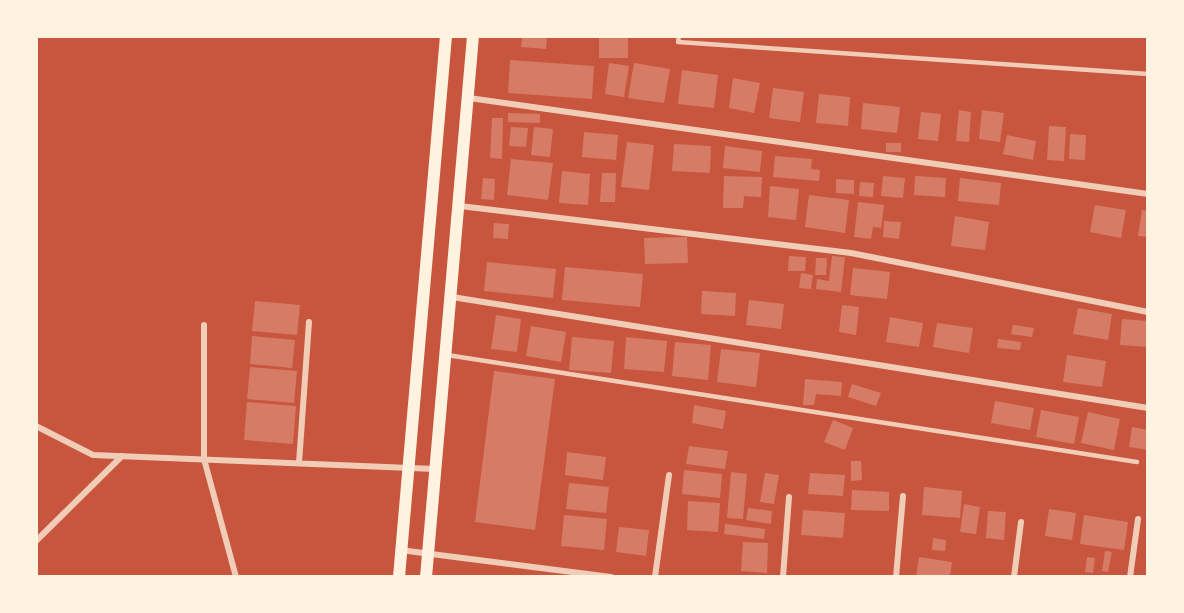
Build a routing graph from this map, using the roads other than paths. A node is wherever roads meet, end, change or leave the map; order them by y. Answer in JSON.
{"nodes":[{"id":1,"x":446,"y":36,"type":"edge"},
{"id":2,"x":473,"y":36,"type":"edge"},
{"id":3,"x":679,"y":36,"type":"edge"},
{"id":4,"x":1148,"y":74,"type":"edge"},
{"id":5,"x":469,"y":98,"type":"junction"},
{"id":6,"x":1148,"y":194,"type":"edge"},
{"id":7,"x":460,"y":206,"type":"junction"},
{"id":8,"x":452,"y":297,"type":"junction"},
{"id":9,"x":1148,"y":312,"type":"edge"},
{"id":10,"x":309,"y":322,"type":"dead end"},
{"id":11,"x":204,"y":324,"type":"dead end"},
{"id":12,"x":447,"y":355,"type":"junction"},
{"id":13,"x":1148,"y":408,"type":"edge"},
{"id":14,"x":36,"y":426,"type":"edge"},
{"id":15,"x":122,"y":456,"type":"junction"},
{"id":16,"x":204,"y":459,"type":"junction"},
{"id":17,"x":1137,"y":462,"type":"dead end"},
{"id":18,"x":299,"y":463,"type":"junction"},
{"id":19,"x":409,"y":467,"type":"junction"},
{"id":20,"x":436,"y":469,"type":"junction"},
{"id":21,"x":669,"y":475,"type":"dead end"},
{"id":22,"x":903,"y":496,"type":"dead end"},
{"id":23,"x":789,"y":497,"type":"dead end"},
{"id":24,"x":1138,"y":519,"type":"dead end"},
{"id":25,"x":1021,"y":522,"type":"dead end"},
{"id":26,"x":36,"y":541,"type":"edge"},
{"id":27,"x":400,"y":550,"type":"junction"},
{"id":28,"x":427,"y":554,"type":"junction"},
{"id":29,"x":236,"y":577,"type":"edge"},
{"id":30,"x":399,"y":577,"type":"edge"},
{"id":31,"x":426,"y":577,"type":"edge"},
{"id":32,"x":611,"y":577,"type":"edge"},
{"id":33,"x":655,"y":577,"type":"edge"},
{"id":34,"x":783,"y":577,"type":"edge"},
{"id":35,"x":896,"y":577,"type":"edge"},
{"id":36,"x":1014,"y":577,"type":"edge"},
{"id":37,"x":1130,"y":577,"type":"edge"}],
"edges":[{"from":1,"to":19,"type":"main road"},
{"from":2,"to":5,"type":"main road"},
{"from":3,"to":4,"type":"lane"},
{"from":5,"to":6,"type":"street"},
{"from":5,"to":7,"type":"main road"},
{"from":7,"to":8,"type":"main road"},
{"from":7,"to":9,"type":"street"},
{"from":8,"to":12,"type":"main road"},
{"from":8,"to":13,"type":"street"},
{"from":10,"to":18,"type":"street"},
{"from":11,"to":16,"type":"street"},
{"from":12,"to":17,"type":"lane"},
{"from":12,"to":20,"type":"main road"},
{"from":14,"to":15,"type":"street"},
{"from":15,"to":16,"type":"street"},
{"from":15,"to":26,"type":"street"},
{"from":16,"to":18,"type":"street"},
{"from":16,"to":29,"type":"street"},
{"from":18,"to":19,"type":"street"},
{"from":19,"to":20,"type":"street"},
{"from":19,"to":27,"type":"main road"},
{"from":20,"to":28,"type":"main road"},
{"from":21,"to":33,"type":"street"},
{"from":22,"to":35,"type":"street"},
{"from":23,"to":34,"type":"street"},
{"from":24,"to":37,"type":"street"},
{"from":25,"to":36,"type":"street"},
{"from":27,"to":28,"type":"street"},
{"from":27,"to":30,"type":"main road"},
{"from":28,"to":31,"type":"main road"},
{"from":28,"to":32,"type":"street"}]}
